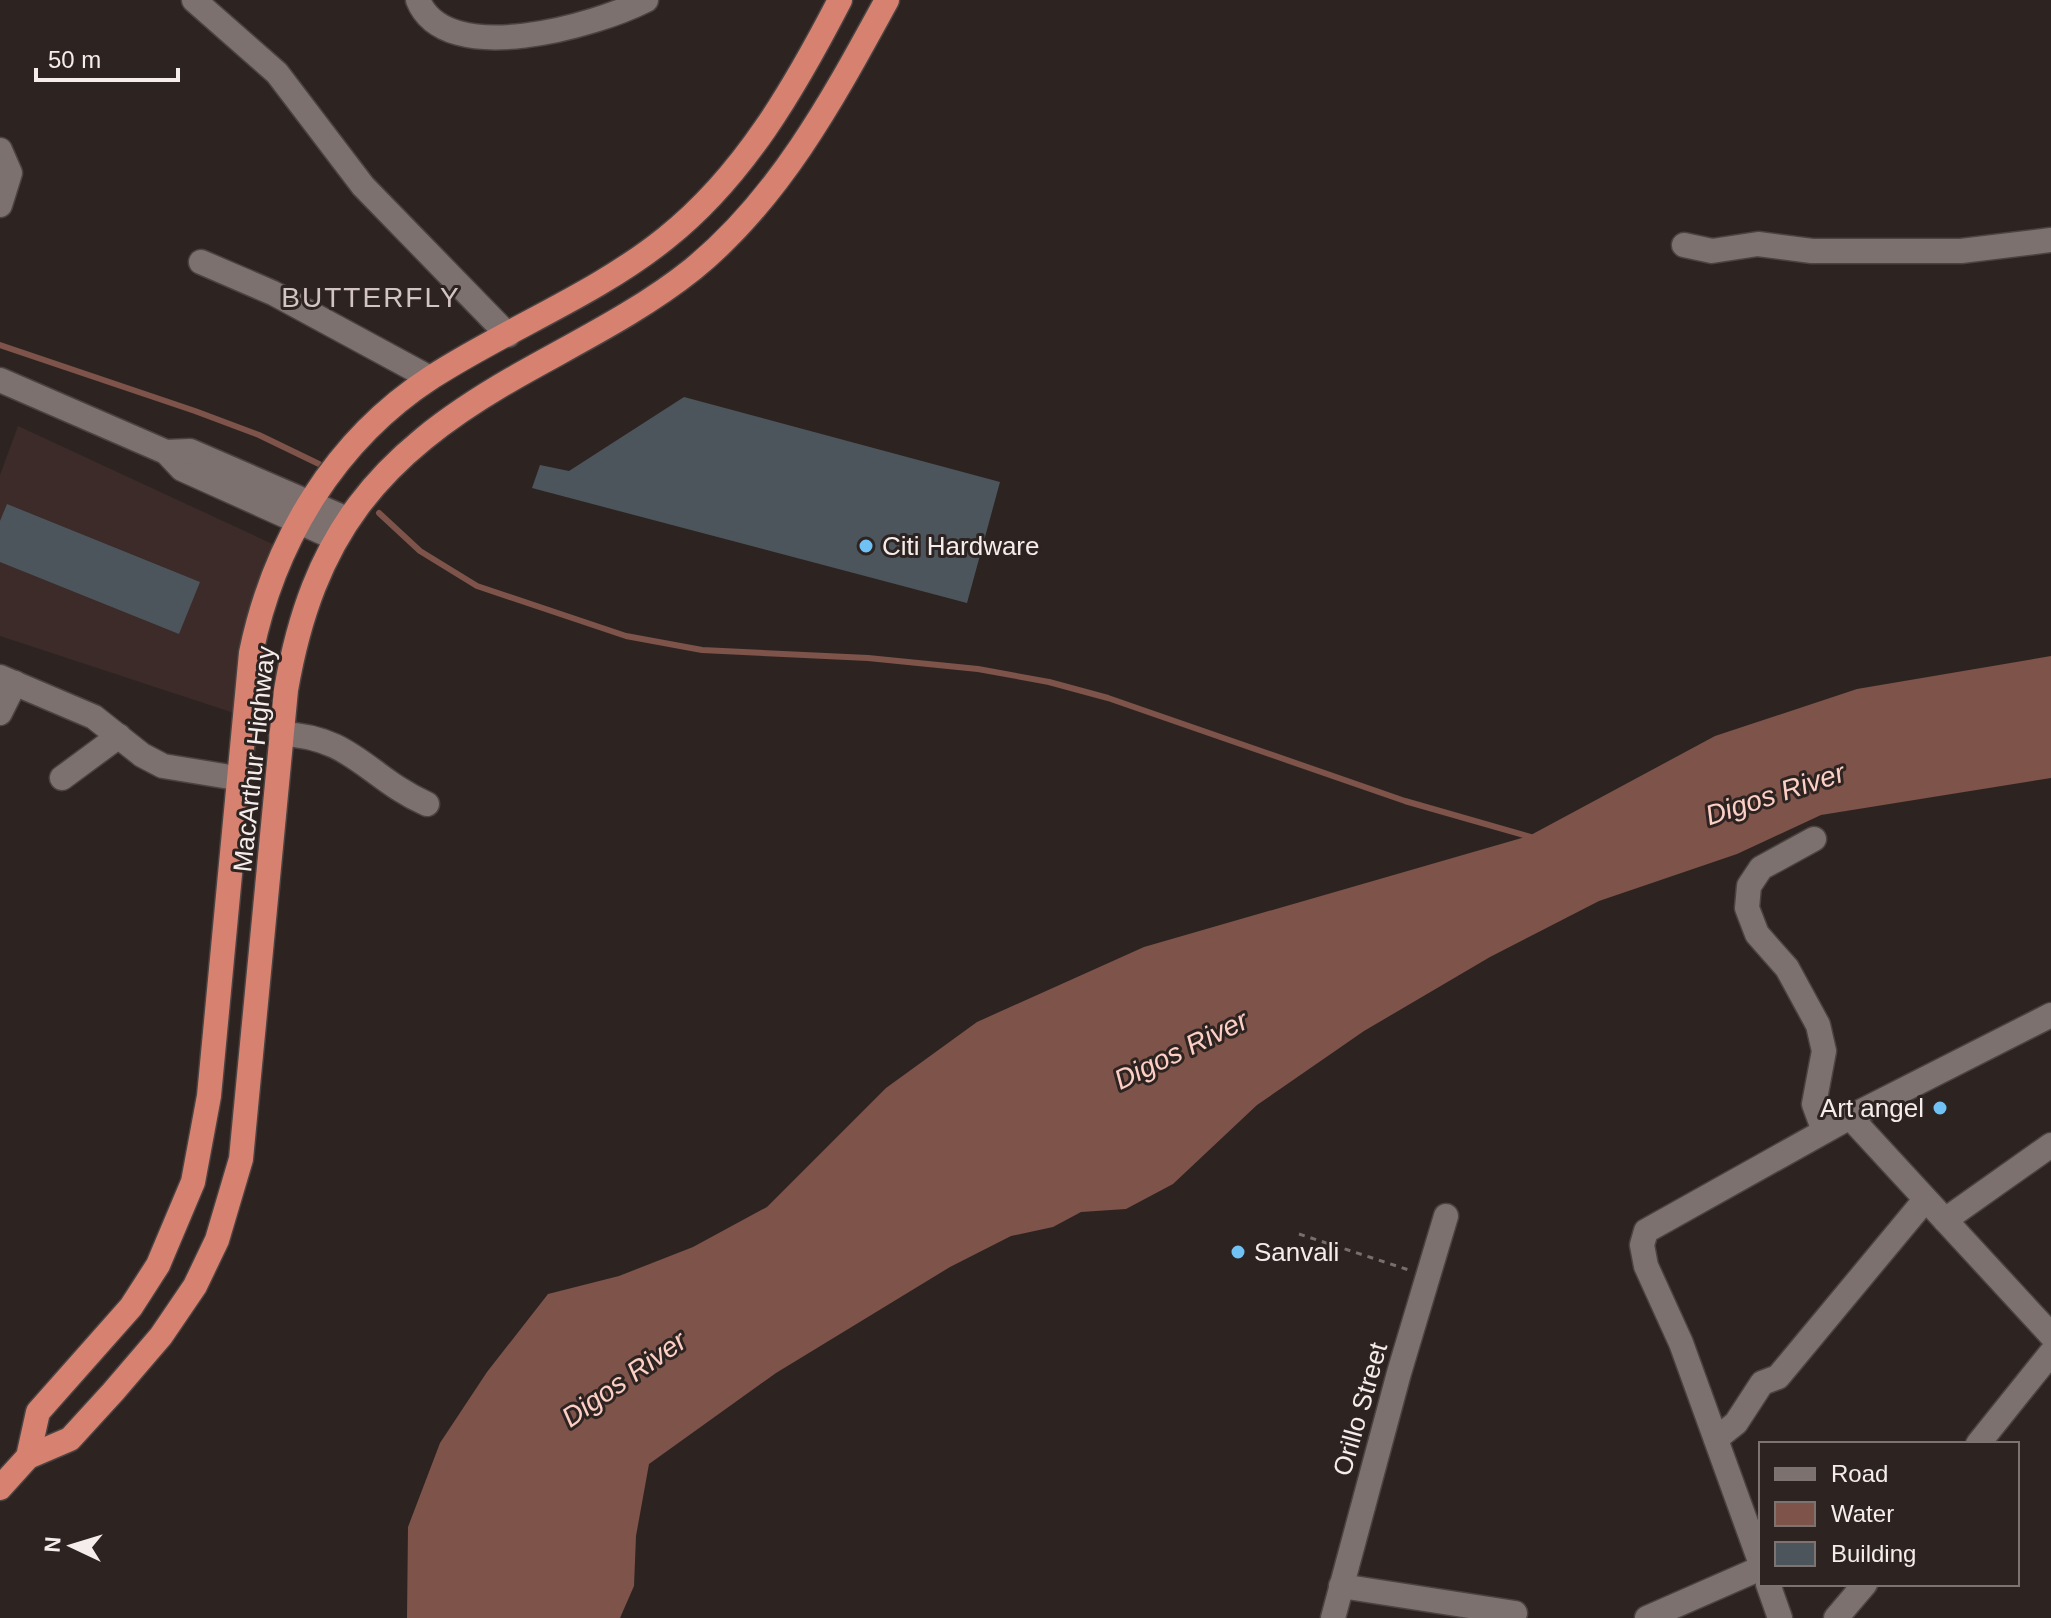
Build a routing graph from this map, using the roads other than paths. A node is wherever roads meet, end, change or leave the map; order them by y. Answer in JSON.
{"nodes":[{"id":1,"x":194,"y":0,"type":"edge"},
{"id":2,"x":418,"y":0,"type":"edge"},
{"id":3,"x":646,"y":0,"type":"edge"},
{"id":4,"x":840,"y":0,"type":"edge"},
{"id":5,"x":887,"y":0,"type":"edge"},
{"id":6,"x":0,"y":150,"type":"edge"},
{"id":7,"x":0,"y":205,"type":"edge"},
{"id":8,"x":2051,"y":240,"type":"edge"},
{"id":9,"x":1684,"y":245,"type":"dead end"},
{"id":10,"x":201,"y":262,"type":"dead end"},
{"id":11,"x":508,"y":335,"type":"junction"},
{"id":12,"x":430,"y":378,"type":"junction"},
{"id":13,"x":0,"y":380,"type":"edge"},
{"id":14,"x":302,"y":513,"type":"junction"},
{"id":15,"x":341,"y":529,"type":"junction"},
{"id":16,"x":8,"y":680,"type":"edge"},
{"id":17,"x":0,"y":713,"type":"edge"},
{"id":18,"x":281,"y":734,"type":"junction"},
{"id":19,"x":119,"y":736,"type":"junction"},
{"id":20,"x":62,"y":778,"type":"dead end"},
{"id":21,"x":236,"y":778,"type":"junction"},
{"id":22,"x":427,"y":804,"type":"dead end"},
{"id":23,"x":1814,"y":839,"type":"dead end"},
{"id":24,"x":2051,"y":1015,"type":"edge"},
{"id":25,"x":1850,"y":1117,"type":"junction"},
{"id":26,"x":1824,"y":1131,"type":"junction"},
{"id":27,"x":2051,"y":1145,"type":"edge"},
{"id":28,"x":1925,"y":1200,"type":"junction"},
{"id":29,"x":1446,"y":1216,"type":"dead end"},
{"id":30,"x":1945,"y":1220,"type":"junction"},
{"id":31,"x":2051,"y":1335,"type":"edge"},
{"id":32,"x":2051,"y":1353,"type":"edge"},
{"id":33,"x":1716,"y":1439,"type":"junction"},
{"id":34,"x":1980,"y":1442,"type":"edge"},
{"id":35,"x":28,"y":1457,"type":"junction"},
{"id":36,"x":0,"y":1488,"type":"edge"},
{"id":37,"x":1759,"y":1560,"type":"edge"},
{"id":38,"x":1759,"y":1567,"type":"edge"},
{"id":39,"x":1341,"y":1586,"type":"junction"},
{"id":40,"x":1769,"y":1586,"type":"edge"},
{"id":41,"x":1863,"y":1586,"type":"edge"},
{"id":42,"x":1515,"y":1613,"type":"dead end"},
{"id":43,"x":1333,"y":1618,"type":"edge"},
{"id":44,"x":1647,"y":1618,"type":"edge"},
{"id":45,"x":1780,"y":1618,"type":"edge"},
{"id":46,"x":1836,"y":1618,"type":"edge"}],
"edges":[{"from":1,"to":11,"type":"street"},
{"from":2,"to":3,"type":"street"},
{"from":4,"to":11,"type":"highway","name":"MacArthur Highway"},
{"from":5,"to":15,"type":"highway","name":"MacArthur Highway"},
{"from":6,"to":7,"type":"street"},
{"from":8,"to":9,"type":"street"},
{"from":10,"to":12,"type":"street"},
{"from":11,"to":12,"type":"highway","name":"MacArthur Highway"},
{"from":12,"to":14,"type":"highway","name":"MacArthur Highway"},
{"from":13,"to":14,"type":"street"},
{"from":14,"to":15,"type":"street"},
{"from":14,"to":21,"type":"highway","name":"MacArthur Highway"},
{"from":15,"to":18,"type":"highway","name":"MacArthur Highway"},
{"from":16,"to":17,"type":"street"},
{"from":16,"to":19,"type":"street"},
{"from":18,"to":22,"type":"street"},
{"from":18,"to":35,"type":"highway","name":"MacArthur Highway"},
{"from":19,"to":20,"type":"street"},
{"from":19,"to":21,"type":"street"},
{"from":21,"to":35,"type":"highway","name":"MacArthur Highway"},
{"from":23,"to":26,"type":"street"},
{"from":24,"to":25,"type":"street"},
{"from":25,"to":26,"type":"street"},
{"from":25,"to":28,"type":"street"},
{"from":26,"to":33,"type":"street"},
{"from":27,"to":30,"type":"street"},
{"from":28,"to":30,"type":"street"},
{"from":28,"to":33,"type":"street"},
{"from":29,"to":39,"type":"street","name":"Orillo Street"},
{"from":30,"to":31,"type":"street"},
{"from":32,"to":34,"type":"street"},
{"from":33,"to":37,"type":"street"},
{"from":35,"to":36,"type":"highway","name":"MacArthur Highway"},
{"from":38,"to":44,"type":"street"},
{"from":39,"to":42,"type":"street"},
{"from":39,"to":43,"type":"street","name":"Orillo Street"},
{"from":40,"to":45,"type":"street"},
{"from":41,"to":46,"type":"street"}]}
